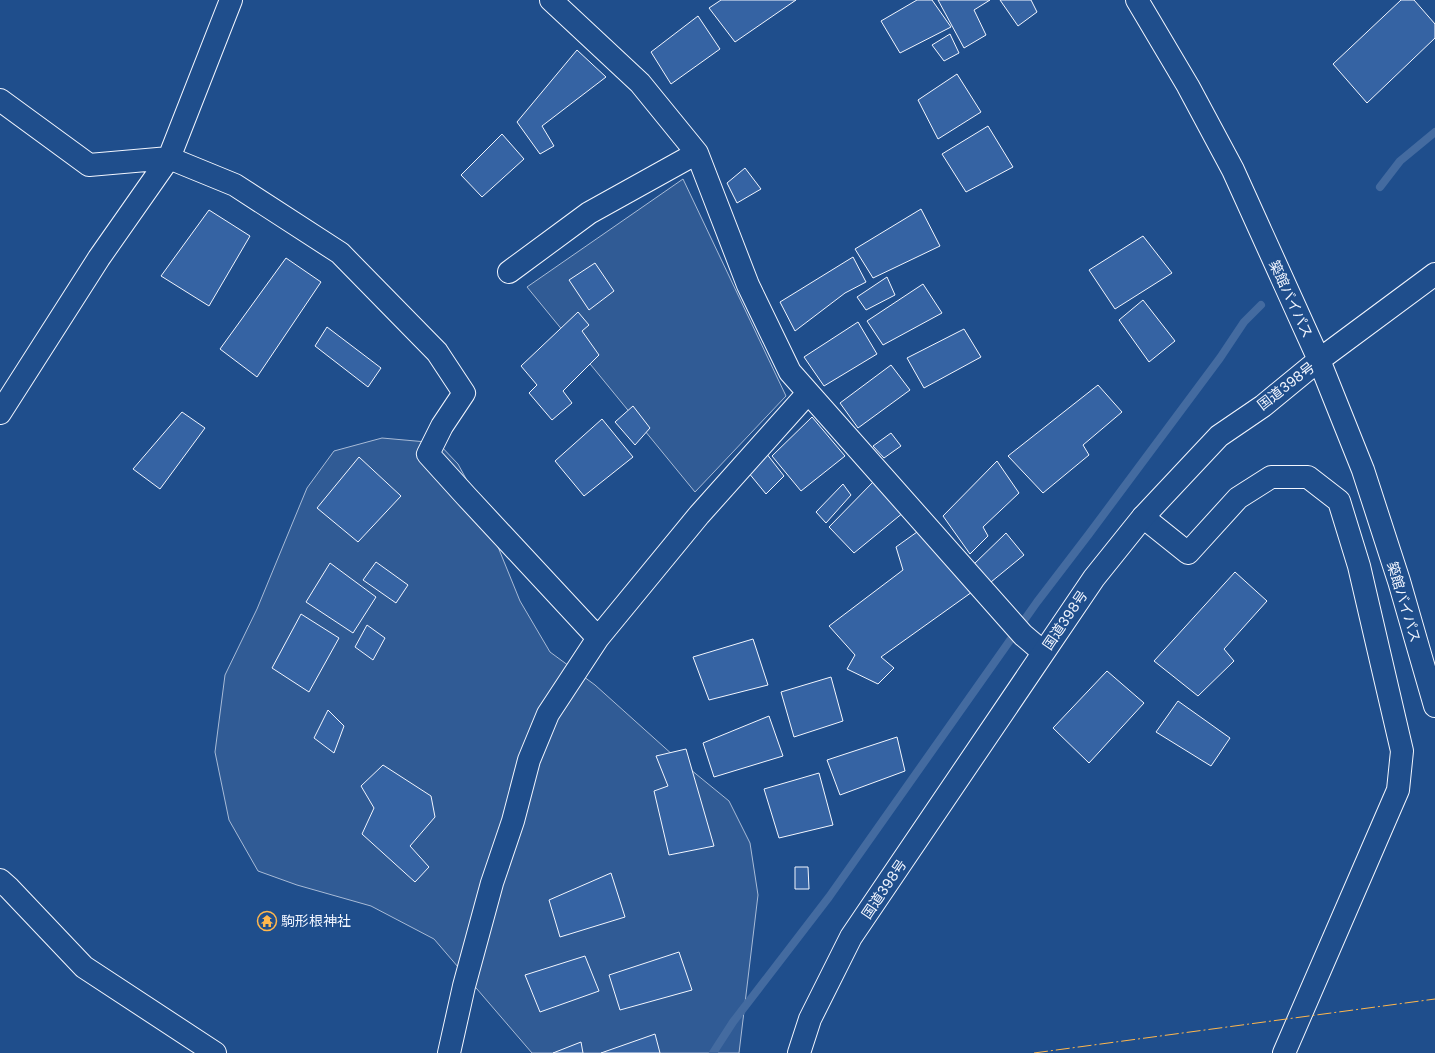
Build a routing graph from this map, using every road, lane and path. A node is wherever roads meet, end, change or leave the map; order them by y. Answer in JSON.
{"nodes":[{"id":1,"x":231,"y":0,"type":"edge"},
{"id":2,"x":551,"y":0,"type":"edge"},
{"id":3,"x":1137,"y":0,"type":"edge"},
{"id":4,"x":0,"y":100,"type":"edge"},
{"id":5,"x":697,"y":153,"type":"junction"},
{"id":6,"x":169,"y":158,"type":"junction"},
{"id":7,"x":509,"y":272,"type":"dead end"},
{"id":8,"x":1435,"y":274,"type":"edge"},
{"id":9,"x":1319,"y":360,"type":"junction"},
{"id":10,"x":808,"y":393,"type":"junction"},
{"id":11,"x":0,"y":412,"type":"edge"},
{"id":12,"x":1143,"y":518,"type":"junction"},
{"id":13,"x":598,"y":638,"type":"junction"},
{"id":14,"x":1043,"y":652,"type":"junction"},
{"id":15,"x":1435,"y":706,"type":"edge"},
{"id":16,"x":0,"y":880,"type":"edge"},
{"id":17,"x":215,"y":1053,"type":"edge"},
{"id":18,"x":449,"y":1053,"type":"edge"},
{"id":19,"x":799,"y":1053,"type":"edge"},
{"id":20,"x":1284,"y":1053,"type":"edge"}],
"edges":[{"from":1,"to":6,"type":"main road"},
{"from":2,"to":5,"type":"main road"},
{"from":3,"to":9,"type":"main road","name":"築館バイパス"},
{"from":4,"to":6,"type":"main road"},
{"from":5,"to":7,"type":"main road"},
{"from":5,"to":10,"type":"main road"},
{"from":6,"to":11,"type":"main road"},
{"from":6,"to":13,"type":"main road"},
{"from":8,"to":9,"type":"main road","name":"国道398号"},
{"from":9,"to":12,"type":"main road","name":"国道398号"},
{"from":9,"to":15,"type":"main road","name":"築館バイパス"},
{"from":10,"to":13,"type":"main road"},
{"from":10,"to":14,"type":"main road"},
{"from":12,"to":14,"type":"main road","name":"国道398号"},
{"from":12,"to":20,"type":"main road"},
{"from":13,"to":18,"type":"main road"},
{"from":14,"to":19,"type":"main road","name":"国道398号"},
{"from":16,"to":17,"type":"main road"}]}
